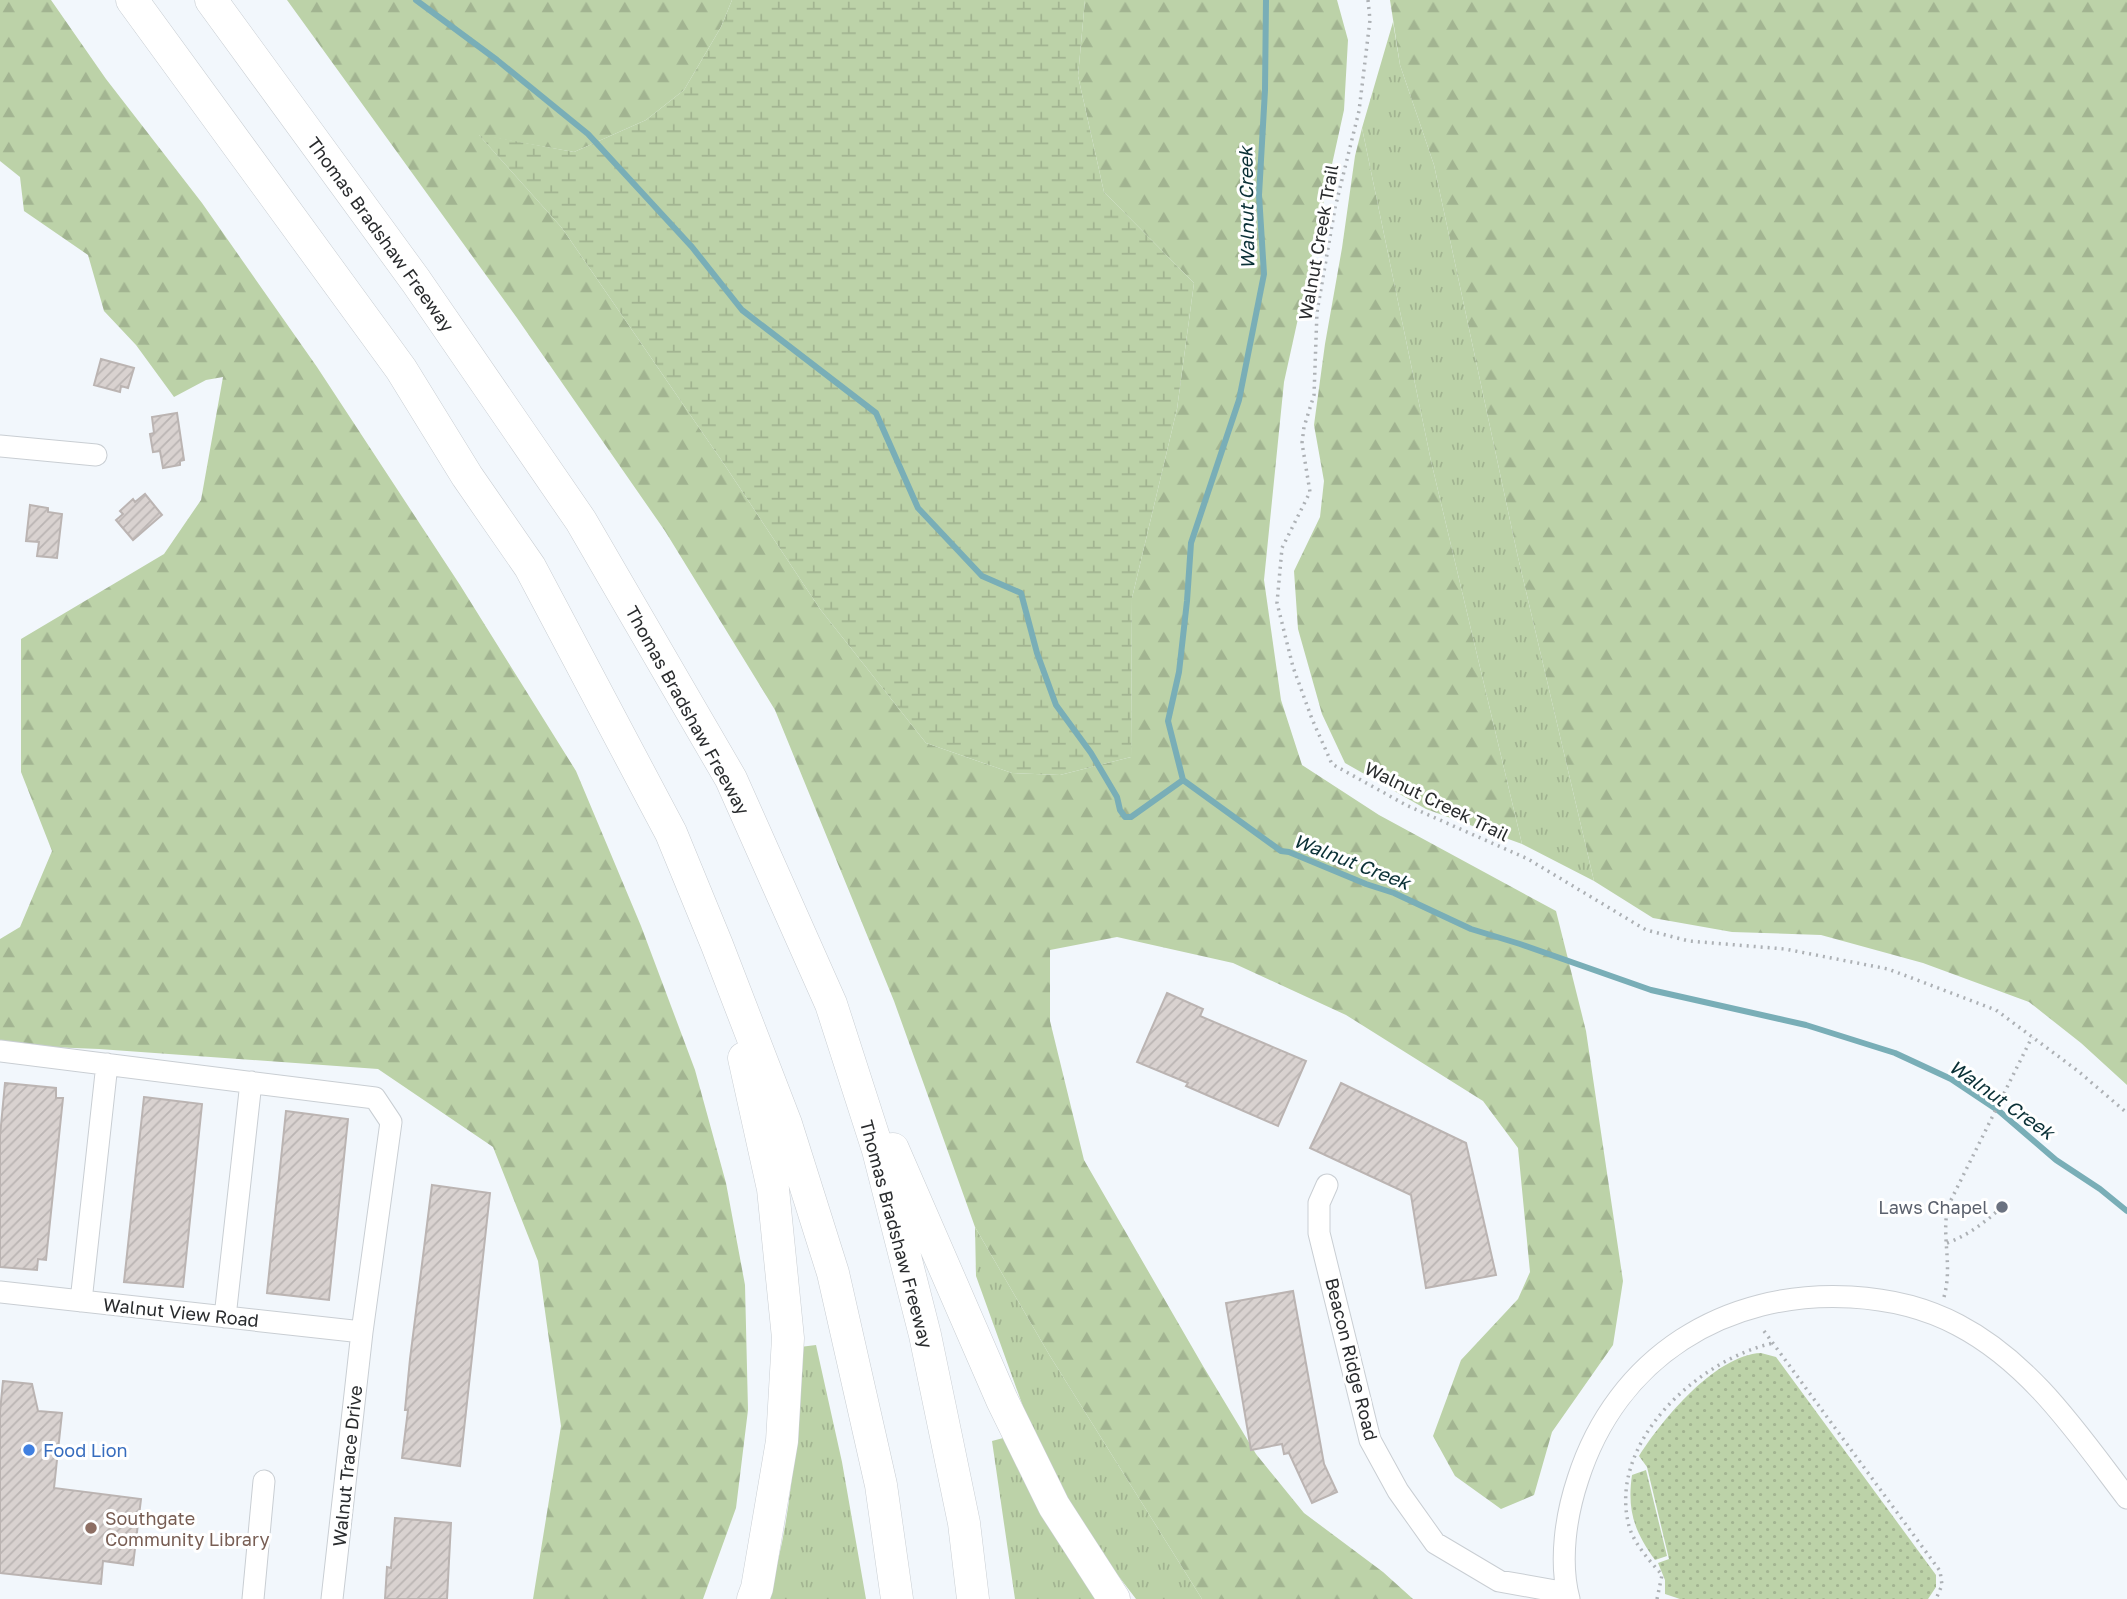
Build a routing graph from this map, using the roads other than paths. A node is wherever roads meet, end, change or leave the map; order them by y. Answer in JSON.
{"nodes":[{"id":1,"x":132,"y":0,"type":"edge"},
{"id":2,"x":211,"y":0,"type":"edge"},
{"id":3,"x":0,"y":446,"type":"edge"},
{"id":4,"x":96,"y":455,"type":"dead end"},
{"id":5,"x":718,"y":944,"type":"junction"},
{"id":6,"x":831,"y":1004,"type":"junction"},
{"id":7,"x":0,"y":1051,"type":"edge"},
{"id":8,"x":107,"y":1064,"type":"junction"},
{"id":9,"x":251,"y":1082,"type":"junction"},
{"id":10,"x":1327,"y":1185,"type":"dead end"},
{"id":11,"x":0,"y":1292,"type":"edge"},
{"id":12,"x":81,"y":1301,"type":"junction"},
{"id":13,"x":225,"y":1317,"type":"junction"},
{"id":14,"x":362,"y":1332,"type":"junction"},
{"id":15,"x":264,"y":1480,"type":"dead end"},
{"id":16,"x":2127,"y":1498,"type":"edge"},
{"id":17,"x":1568,"y":1596,"type":"edge"},
{"id":18,"x":253,"y":1599,"type":"edge"},
{"id":19,"x":332,"y":1599,"type":"edge"},
{"id":20,"x":753,"y":1599,"type":"edge"},
{"id":21,"x":897,"y":1599,"type":"edge"},
{"id":22,"x":973,"y":1599,"type":"edge"},
{"id":23,"x":1114,"y":1599,"type":"edge"}],
"edges":[{"from":1,"to":5,"type":"highway"},
{"from":2,"to":6,"type":"highway","name":"Thomas Bradshaw Freeway"},
{"from":3,"to":4,"type":"street"},
{"from":5,"to":20,"type":"highway"},
{"from":5,"to":21,"type":"highway"},
{"from":6,"to":22,"type":"highway","name":"Thomas Bradshaw Freeway"},
{"from":6,"to":23,"type":"highway"},
{"from":7,"to":8,"type":"street","name":"Walnut Trace Drive"},
{"from":8,"to":9,"type":"street","name":"Walnut Trace Drive"},
{"from":8,"to":12,"type":"street"},
{"from":9,"to":13,"type":"street"},
{"from":9,"to":14,"type":"street","name":"Walnut Trace Drive"},
{"from":10,"to":17,"type":"street","name":"Beacon Ridge Road"},
{"from":11,"to":12,"type":"street","name":"Walnut View Road"},
{"from":12,"to":13,"type":"street","name":"Walnut View Road"},
{"from":13,"to":14,"type":"street","name":"Walnut View Road"},
{"from":14,"to":19,"type":"street","name":"Walnut Trace Drive"},
{"from":15,"to":18,"type":"street"},
{"from":16,"to":17,"type":"street"}]}
